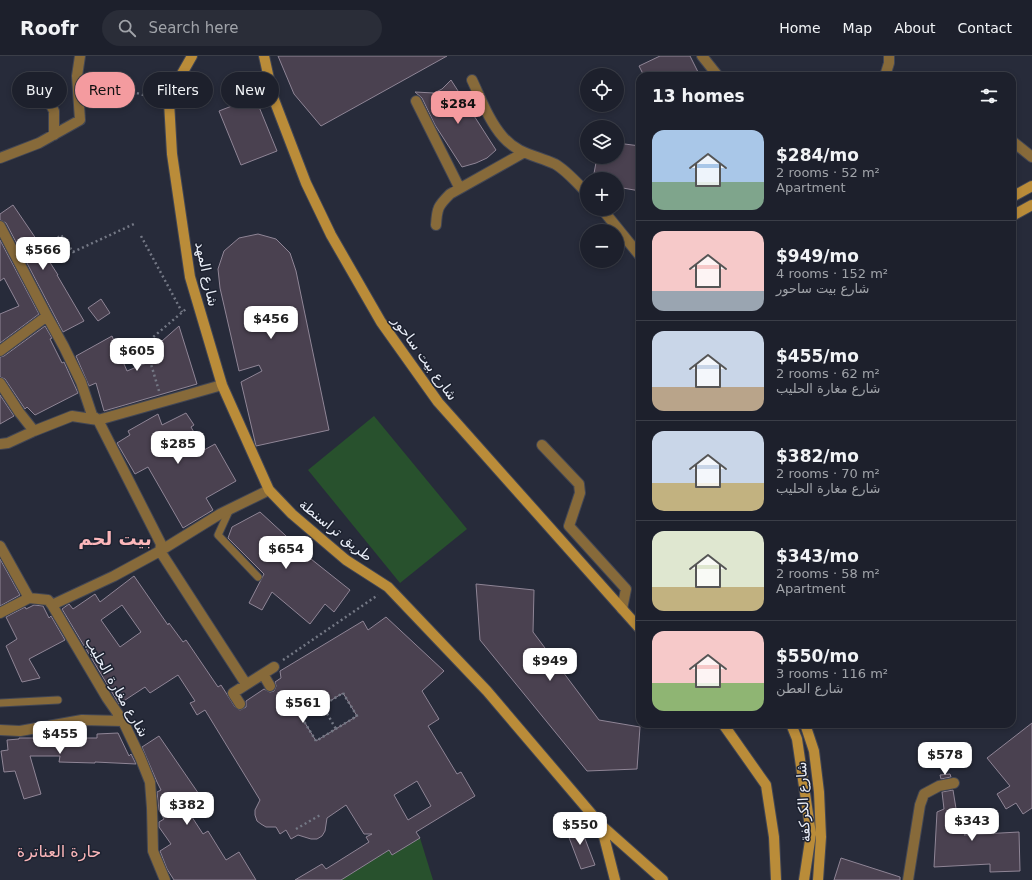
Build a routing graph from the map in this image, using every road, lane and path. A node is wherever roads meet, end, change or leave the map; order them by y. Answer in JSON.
{"nodes":[{"id":1,"x":80,"y":56,"type":"edge"},
{"id":2,"x":192,"y":56,"type":"edge"},
{"id":3,"x":264,"y":56,"type":"edge"},
{"id":4,"x":702,"y":56,"type":"edge"},
{"id":5,"x":889,"y":56,"type":"edge"},
{"id":6,"x":78,"y":72,"type":"edge"},
{"id":7,"x":183,"y":72,"type":"edge"},
{"id":8,"x":715,"y":72,"type":"edge"},
{"id":9,"x":886,"y":72,"type":"edge"},
{"id":10,"x":472,"y":80,"type":"dead end"},
{"id":11,"x":416,"y":101,"type":"dead end"},
{"id":12,"x":52,"y":108,"type":"edge"},
{"id":13,"x":79,"y":108,"type":"edge"},
{"id":14,"x":170,"y":108,"type":"edge"},
{"id":15,"x":54,"y":134,"type":"junction"},
{"id":16,"x":1016,"y":144,"type":"edge"},
{"id":17,"x":523,"y":153,"type":"junction"},
{"id":18,"x":1032,"y":157,"type":"edge"},
{"id":19,"x":0,"y":158,"type":"edge"},
{"id":20,"x":580,"y":185,"type":"edge"},
{"id":21,"x":1032,"y":186,"type":"edge"},
{"id":22,"x":460,"y":188,"type":"junction"},
{"id":23,"x":1016,"y":195,"type":"edge"},
{"id":24,"x":1032,"y":205,"type":"edge"},
{"id":25,"x":1016,"y":214,"type":"edge"},
{"id":26,"x":608,"y":216,"type":"edge"},
{"id":27,"x":134,"y":224,"type":"dead end"},
{"id":28,"x":436,"y":225,"type":"dead end"},
{"id":29,"x":0,"y":226,"type":"edge"},
{"id":30,"x":141,"y":236,"type":"dead end"},
{"id":31,"x":636,"y":251,"type":"edge"},
{"id":32,"x":21,"y":266,"type":"junction"},
{"id":33,"x":47,"y":316,"type":"junction"},
{"id":34,"x":0,"y":351,"type":"edge"},
{"id":35,"x":0,"y":383,"type":"edge"},
{"id":36,"x":222,"y":385,"type":"junction"},
{"id":37,"x":163,"y":402,"type":"junction"},
{"id":38,"x":98,"y":420,"type":"junction"},
{"id":39,"x":34,"y":431,"type":"junction"},
{"id":40,"x":0,"y":444,"type":"edge"},
{"id":41,"x":542,"y":445,"type":"dead end"},
{"id":42,"x":269,"y":490,"type":"junction"},
{"id":43,"x":229,"y":511,"type":"junction"},
{"id":44,"x":0,"y":546,"type":"edge"},
{"id":45,"x":160,"y":551,"type":"junction"},
{"id":46,"x":258,"y":576,"type":"dead end"},
{"id":47,"x":388,"y":587,"type":"junction"},
{"id":48,"x":29,"y":598,"type":"junction"},
{"id":49,"x":52,"y":605,"type":"junction"},
{"id":50,"x":622,"y":609,"type":"junction"},
{"id":51,"x":0,"y":613,"type":"edge"},
{"id":52,"x":636,"y":625,"type":"edge"},
{"id":53,"x":274,"y":667,"type":"joint"},
{"id":54,"x":263,"y":674,"type":"junction"},
{"id":55,"x":246,"y":684,"type":"junction"},
{"id":56,"x":270,"y":686,"type":"dead end"},
{"id":57,"x":58,"y":700,"type":"dead end"},
{"id":58,"x":0,"y":702,"type":"edge"},
{"id":59,"x":240,"y":704,"type":"dead end"},
{"id":60,"x":322,"y":705,"type":"junction"},
{"id":61,"x":123,"y":720,"type":"junction"},
{"id":62,"x":727,"y":728,"type":"edge"},
{"id":63,"x":793,"y":728,"type":"edge"},
{"id":64,"x":806,"y":728,"type":"edge"},
{"id":65,"x":336,"y":729,"type":"junction"},
{"id":66,"x":0,"y":730,"type":"edge"},
{"id":67,"x":954,"y":783,"type":"dead end"},
{"id":68,"x":322,"y":814,"type":"dead end"},
{"id":69,"x":601,"y":825,"type":"junction"},
{"id":70,"x":296,"y":829,"type":"dead end"},
{"id":71,"x":165,"y":880,"type":"edge"},
{"id":72,"x":615,"y":880,"type":"edge"},
{"id":73,"x":663,"y":880,"type":"edge"},
{"id":74,"x":776,"y":880,"type":"edge"},
{"id":75,"x":804,"y":880,"type":"edge"},
{"id":76,"x":818,"y":880,"type":"edge"},
{"id":77,"x":908,"y":880,"type":"edge"}],
"edges":[{"from":1,"to":6,"type":"street"},
{"from":2,"to":7,"type":"street","name":"شارع المهد"},
{"from":3,"to":50,"type":"street","name":"شارع بيت ساحور"},
{"from":4,"to":8,"type":"street"},
{"from":5,"to":9,"type":"street"},
{"from":10,"to":17,"type":"street"},
{"from":11,"to":22,"type":"street"},
{"from":12,"to":15,"type":"street"},
{"from":13,"to":15,"type":"street"},
{"from":14,"to":36,"type":"street","name":"شارع المهد"},
{"from":15,"to":19,"type":"street"},
{"from":16,"to":18,"type":"street"},
{"from":17,"to":20,"type":"street"},
{"from":17,"to":22,"type":"street"},
{"from":21,"to":23,"type":"street"},
{"from":22,"to":28,"type":"street"},
{"from":24,"to":25,"type":"street"},
{"from":26,"to":31,"type":"street"},
{"from":27,"to":32,"type":"path"},
{"from":29,"to":32,"type":"street"},
{"from":30,"to":37,"type":"path"},
{"from":32,"to":33,"type":"street"},
{"from":33,"to":34,"type":"street"},
{"from":33,"to":38,"type":"street"},
{"from":35,"to":39,"type":"street"},
{"from":36,"to":37,"type":"street"},
{"from":36,"to":42,"type":"street","name":"شارع المهد"},
{"from":37,"to":38,"type":"street"},
{"from":38,"to":39,"type":"street"},
{"from":38,"to":45,"type":"street"},
{"from":39,"to":40,"type":"street"},
{"from":41,"to":50,"type":"street"},
{"from":42,"to":43,"type":"street"},
{"from":42,"to":47,"type":"street","name":"طريق تراسنطة"},
{"from":43,"to":45,"type":"street"},
{"from":43,"to":46,"type":"lane"},
{"from":44,"to":48,"type":"street"},
{"from":45,"to":49,"type":"street"},
{"from":45,"to":55,"type":"street"},
{"from":47,"to":53,"type":"path"},
{"from":47,"to":69,"type":"street","name":"طريق تراسنطة"},
{"from":48,"to":49,"type":"street"},
{"from":48,"to":51,"type":"street"},
{"from":49,"to":61,"type":"street","name":"شارع مغارة الحليب"},
{"from":50,"to":52,"type":"street","name":"شارع بيت ساحور"},
{"from":53,"to":54,"type":"street"},
{"from":54,"to":55,"type":"street"},
{"from":54,"to":56,"type":"street"},
{"from":55,"to":59,"type":"street"},
{"from":57,"to":58,"type":"lane"},
{"from":60,"to":65,"type":"path"},
{"from":60,"to":65,"type":"path"},
{"from":60,"to":65,"type":"path"},
{"from":61,"to":66,"type":"street"},
{"from":61,"to":71,"type":"street","name":"شارع مغارة الحليب"},
{"from":62,"to":74,"type":"street"},
{"from":63,"to":75,"type":"street"},
{"from":64,"to":76,"type":"street","name":"شارع الكركفة"},
{"from":67,"to":77,"type":"street"},
{"from":68,"to":70,"type":"path"},
{"from":69,"to":72,"type":"street"},
{"from":69,"to":73,"type":"street","name":"طريق تراسنطة"}]}
